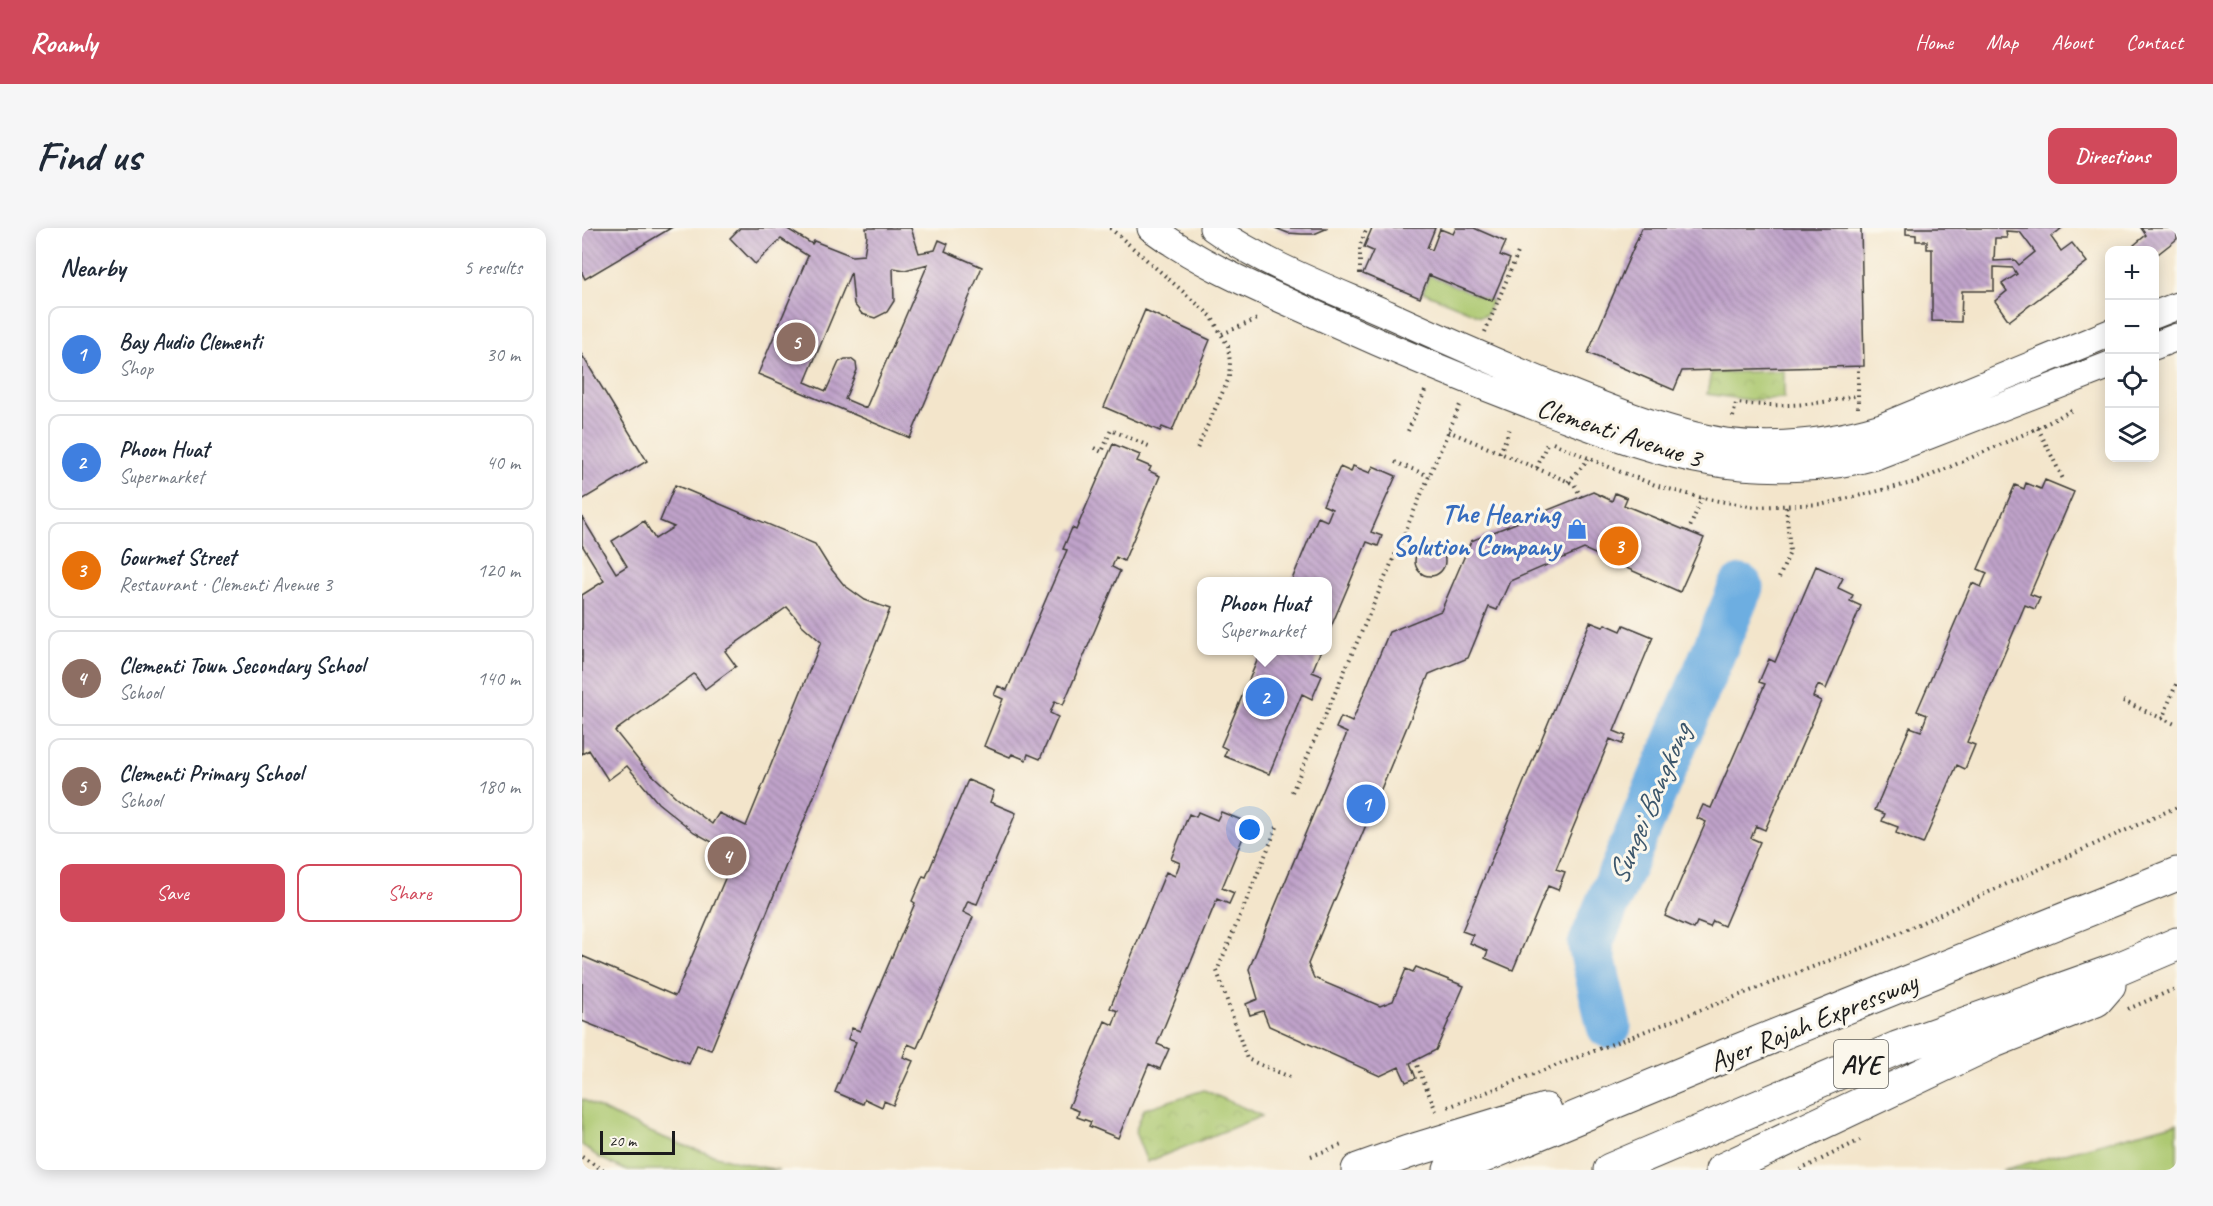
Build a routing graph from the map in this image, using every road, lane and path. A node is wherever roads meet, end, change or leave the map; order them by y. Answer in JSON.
{"nodes":[{"id":1,"x":1110,"y":228,"type":"edge"},
{"id":2,"x":1151,"y":228,"type":"edge"},
{"id":3,"x":1213,"y":228,"type":"edge"},
{"id":4,"x":1367,"y":228,"type":"edge"},
{"id":5,"x":1519,"y":250,"type":"dead end"},
{"id":6,"x":1357,"y":282,"type":"dead end"},
{"id":7,"x":2177,"y":306,"type":"edge"},
{"id":8,"x":2159,"y":313,"type":"edge"},
{"id":9,"x":1263,"y":317,"type":"dead end"},
{"id":10,"x":1222,"y":334,"type":"junction"},
{"id":11,"x":1484,"y":335,"type":"dead end"},
{"id":12,"x":2105,"y":335,"type":"edge"},
{"id":13,"x":2177,"y":337,"type":"edge"},
{"id":14,"x":2159,"y":344,"type":"edge"},
{"id":15,"x":1858,"y":366,"type":"dead end"},
{"id":16,"x":2105,"y":367,"type":"edge"},
{"id":17,"x":1426,"y":390,"type":"dead end"},
{"id":18,"x":1858,"y":395,"type":"junction"},
{"id":19,"x":1460,"y":404,"type":"dead end"},
{"id":20,"x":1857,"y":417,"type":"dead end"},
{"id":21,"x":1511,"y":426,"type":"dead end"},
{"id":22,"x":1731,"y":426,"type":"dead end"},
{"id":23,"x":2038,"y":428,"type":"dead end"},
{"id":24,"x":1408,"y":431,"type":"dead end"},
{"id":25,"x":1448,"y":431,"type":"junction"},
{"id":26,"x":1548,"y":441,"type":"dead end"},
{"id":27,"x":1151,"y":447,"type":"dead end"},
{"id":28,"x":1094,"y":448,"type":"dead end"},
{"id":29,"x":1197,"y":451,"type":"dead end"},
{"id":30,"x":1499,"y":453,"type":"junction"},
{"id":31,"x":1589,"y":459,"type":"dead end"},
{"id":32,"x":1395,"y":462,"type":"dead end"},
{"id":33,"x":1537,"y":468,"type":"junction"},
{"id":34,"x":1429,"y":476,"type":"junction"},
{"id":35,"x":2063,"y":479,"type":"dead end"},
{"id":36,"x":1569,"y":482,"type":"junction"},
{"id":37,"x":1581,"y":498,"type":"dead end"},
{"id":38,"x":1702,"y":498,"type":"dead end"},
{"id":39,"x":1786,"y":506,"type":"dead end"},
{"id":40,"x":1688,"y":532,"type":"dead end"},
{"id":41,"x":1779,"y":578,"type":"dead end"},
{"id":42,"x":2177,"y":682,"type":"edge"},
{"id":43,"x":2123,"y":701,"type":"dead end"},
{"id":44,"x":2162,"y":718,"type":"junction"},
{"id":45,"x":2177,"y":725,"type":"edge"},
{"id":46,"x":1292,"y":792,"type":"dead end"},
{"id":47,"x":2177,"y":807,"type":"edge"},
{"id":48,"x":1277,"y":827,"type":"dead end"},
{"id":49,"x":2177,"y":874,"type":"edge"},
{"id":50,"x":2177,"y":944,"type":"edge"},
{"id":51,"x":2116,"y":970,"type":"junction"},
{"id":52,"x":1725,"y":1056,"type":"junction"},
{"id":53,"x":1415,"y":1060,"type":"dead end"},
{"id":54,"x":1290,"y":1077,"type":"dead end"},
{"id":55,"x":1436,"y":1111,"type":"junction"},
{"id":56,"x":1427,"y":1114,"type":"dead end"},
{"id":57,"x":1311,"y":1156,"type":"dead end"},
{"id":58,"x":582,"y":1157,"type":"edge"},
{"id":59,"x":1351,"y":1157,"type":"edge"},
{"id":60,"x":603,"y":1170,"type":"edge"},
{"id":61,"x":1450,"y":1170,"type":"edge"},
{"id":62,"x":1610,"y":1170,"type":"edge"},
{"id":63,"x":1722,"y":1170,"type":"edge"}],
"edges":[{"from":1,"to":10,"type":"path"},
{"from":2,"to":16,"type":"street","name":"Clementi Avenue 3"},
{"from":3,"to":12,"type":"street","name":"Clementi Avenue 3"},
{"from":4,"to":6,"type":"path"},
{"from":5,"to":11,"type":"path"},
{"from":7,"to":8,"type":"street"},
{"from":9,"to":10,"type":"path"},
{"from":10,"to":29,"type":"path"},
{"from":13,"to":14,"type":"street"},
{"from":15,"to":18,"type":"path"},
{"from":17,"to":24,"type":"path"},
{"from":18,"to":20,"type":"path"},
{"from":18,"to":22,"type":"path"},
{"from":19,"to":25,"type":"path"},
{"from":21,"to":30,"type":"path"},
{"from":23,"to":35,"type":"path"},
{"from":25,"to":30,"type":"path"},
{"from":25,"to":34,"type":"path"},
{"from":26,"to":33,"type":"path"},
{"from":27,"to":28,"type":"path"},
{"from":30,"to":33,"type":"path"},
{"from":31,"to":36,"type":"path"},
{"from":32,"to":34,"type":"path"},
{"from":33,"to":36,"type":"path"},
{"from":34,"to":46,"type":"path"},
{"from":36,"to":37,"type":"path"},
{"from":38,"to":40,"type":"path"},
{"from":39,"to":41,"type":"path"},
{"from":42,"to":44,"type":"path"},
{"from":43,"to":44,"type":"path"},
{"from":44,"to":45,"type":"path"},
{"from":47,"to":55,"type":"path"},
{"from":48,"to":54,"type":"path"},
{"from":49,"to":52,"type":"highway","name":"Ayer Rajah Expressway","number":"AYE"},
{"from":50,"to":51,"type":"highway","name":"Ayer Rajah Expressway","number":"AYE"},
{"from":51,"to":62,"type":"highway","name":"Ayer Rajah Expressway","number":"AYE"},
{"from":51,"to":63,"type":"highway"},
{"from":52,"to":59,"type":"highway"},
{"from":52,"to":61,"type":"highway","name":"Ayer Rajah Expressway","number":"AYE"},
{"from":53,"to":55,"type":"path"},
{"from":55,"to":56,"type":"path"},
{"from":57,"to":59,"type":"path"},
{"from":58,"to":60,"type":"path"}]}
